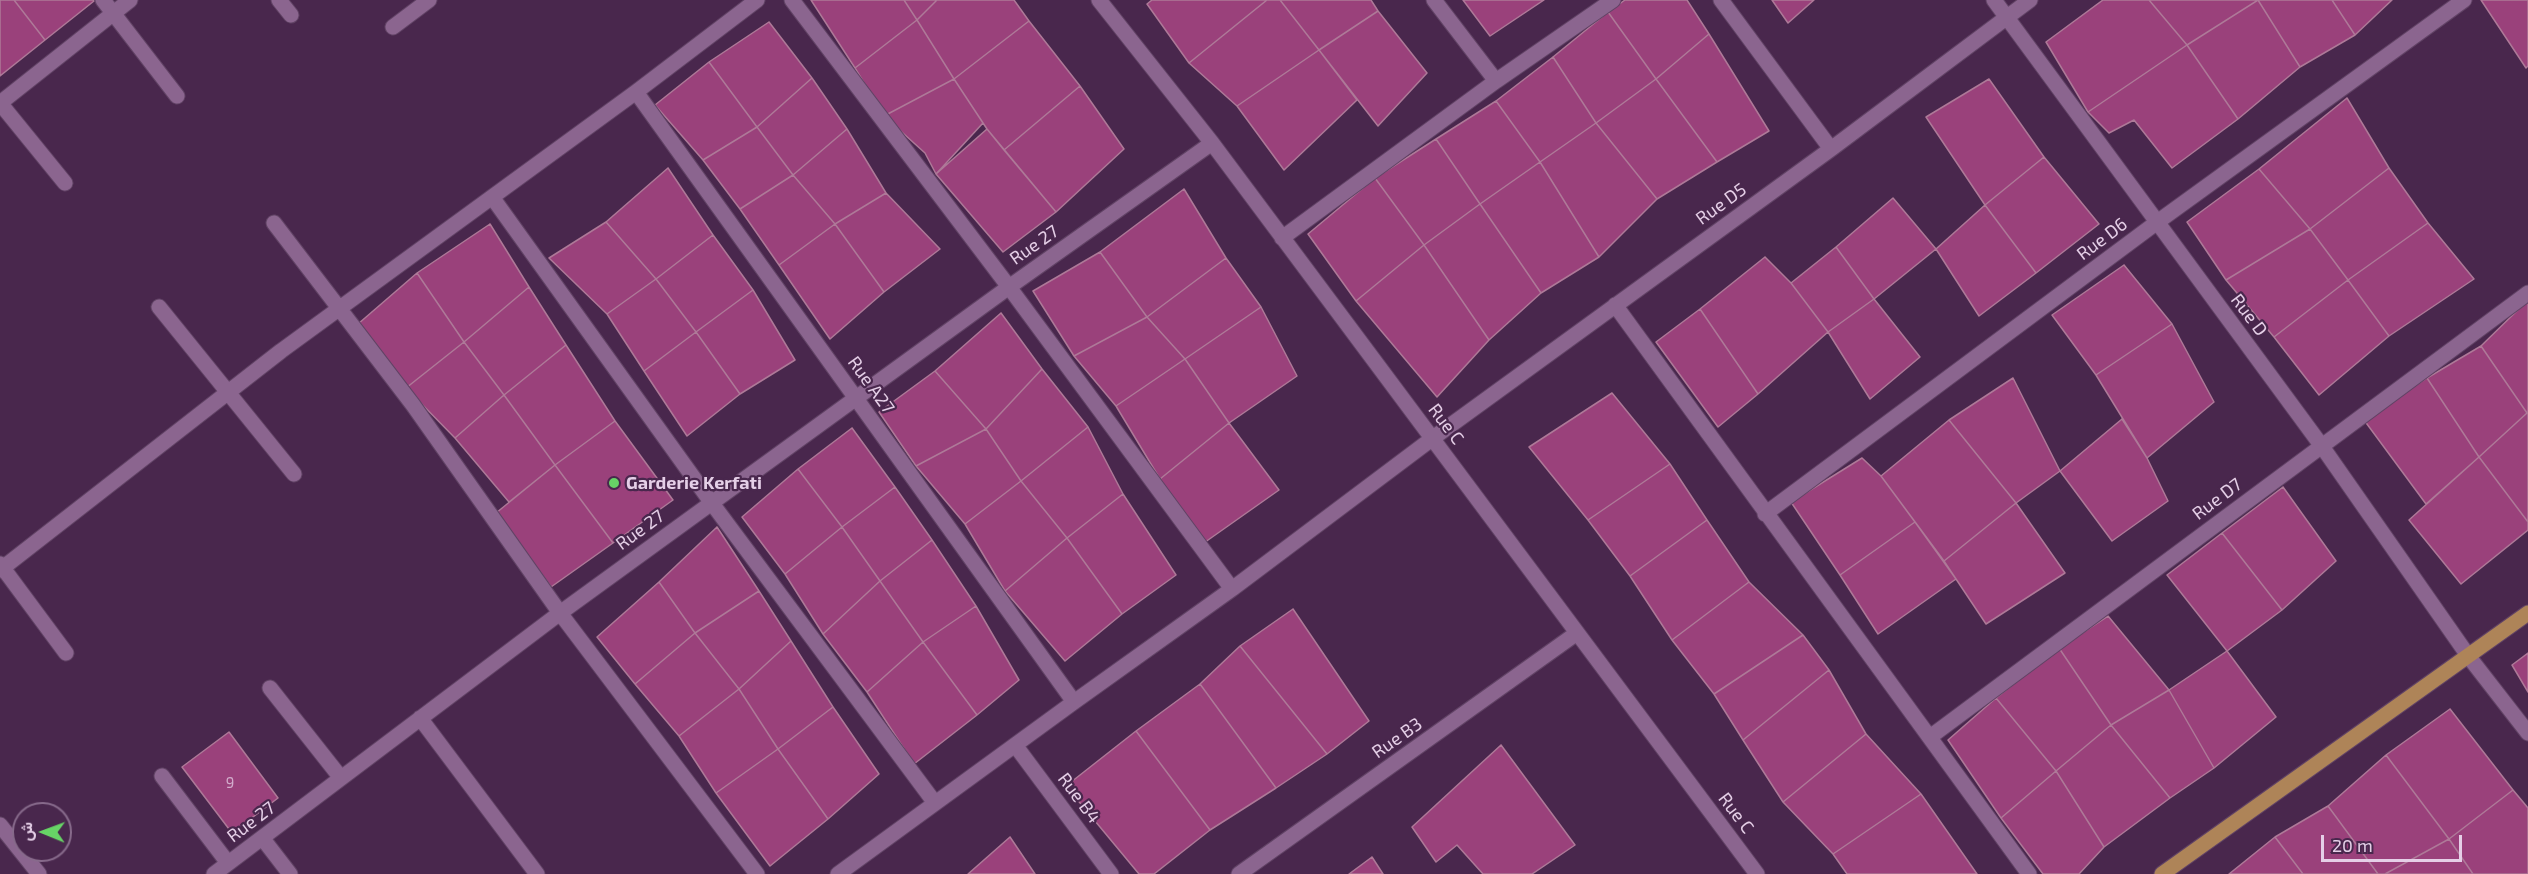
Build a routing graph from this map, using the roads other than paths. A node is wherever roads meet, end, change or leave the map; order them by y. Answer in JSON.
{"nodes":[{"id":1,"x":103,"y":0,"type":"edge"},
{"id":2,"x":130,"y":0,"type":"edge"},
{"id":3,"x":279,"y":0,"type":"edge"},
{"id":4,"x":429,"y":0,"type":"edge"},
{"id":5,"x":758,"y":0,"type":"edge"},
{"id":6,"x":792,"y":0,"type":"edge"},
{"id":7,"x":1099,"y":0,"type":"edge"},
{"id":8,"x":1434,"y":0,"type":"edge"},
{"id":9,"x":1613,"y":0,"type":"edge"},
{"id":10,"x":1720,"y":0,"type":"edge"},
{"id":11,"x":1994,"y":0,"type":"edge"},
{"id":12,"x":2030,"y":0,"type":"edge"},
{"id":13,"x":2464,"y":0,"type":"edge"},
{"id":14,"x":113,"y":14,"type":"junction"},
{"id":15,"x":291,"y":15,"type":"dead end"},
{"id":16,"x":2007,"y":17,"type":"junction"},
{"id":17,"x":393,"y":27,"type":"dead end"},
{"id":18,"x":1496,"y":81,"type":"junction"},
{"id":19,"x":636,"y":92,"type":"junction"},
{"id":20,"x":177,"y":96,"type":"dead end"},
{"id":21,"x":0,"y":103,"type":"edge"},
{"id":22,"x":1212,"y":143,"type":"junction"},
{"id":23,"x":1831,"y":149,"type":"junction"},
{"id":24,"x":65,"y":183,"type":"dead end"},
{"id":25,"x":492,"y":197,"type":"junction"},
{"id":26,"x":274,"y":223,"type":"dead end"},
{"id":27,"x":2156,"y":223,"type":"junction"},
{"id":28,"x":1282,"y":238,"type":"junction"},
{"id":29,"x":1009,"y":287,"type":"junction"},
{"id":30,"x":2528,"y":293,"type":"edge"},
{"id":31,"x":1615,"y":305,"type":"junction"},
{"id":32,"x":159,"y":307,"type":"dead end"},
{"id":33,"x":339,"y":308,"type":"junction"},
{"id":34,"x":228,"y":393,"type":"junction"},
{"id":35,"x":856,"y":397,"type":"junction"},
{"id":36,"x":1433,"y":438,"type":"junction"},
{"id":37,"x":2321,"y":445,"type":"junction"},
{"id":38,"x":294,"y":474,"type":"dead end"},
{"id":39,"x":711,"y":502,"type":"junction"},
{"id":40,"x":1766,"y":514,"type":"junction"},
{"id":41,"x":1,"y":567,"type":"edge"},
{"id":42,"x":1232,"y":589,"type":"junction"},
{"id":43,"x":560,"y":613,"type":"junction"},
{"id":44,"x":2528,"y":613,"type":"edge"},
{"id":45,"x":1577,"y":633,"type":"junction"},
{"id":46,"x":66,"y":653,"type":"dead end"},
{"id":47,"x":2469,"y":657,"type":"junction"},
{"id":48,"x":270,"y":688,"type":"dead end"},
{"id":49,"x":1074,"y":702,"type":"junction"},
{"id":50,"x":420,"y":718,"type":"junction"},
{"id":51,"x":2528,"y":733,"type":"edge"},
{"id":52,"x":1930,"y":737,"type":"junction"},
{"id":53,"x":1015,"y":745,"type":"junction"},
{"id":54,"x":162,"y":776,"type":"dead end"},
{"id":55,"x":341,"y":778,"type":"junction"},
{"id":56,"x":935,"y":803,"type":"junction"},
{"id":57,"x":0,"y":825,"type":"edge"},
{"id":58,"x":263,"y":839,"type":"junction"},
{"id":59,"x":228,"y":863,"type":"junction"},
{"id":60,"x":39,"y":874,"type":"edge"},
{"id":61,"x":214,"y":874,"type":"edge"},
{"id":62,"x":290,"y":874,"type":"edge"},
{"id":63,"x":537,"y":874,"type":"edge"},
{"id":64,"x":757,"y":874,"type":"edge"},
{"id":65,"x":838,"y":874,"type":"edge"},
{"id":66,"x":1111,"y":874,"type":"edge"},
{"id":67,"x":1239,"y":874,"type":"edge"},
{"id":68,"x":1757,"y":874,"type":"edge"},
{"id":69,"x":2029,"y":874,"type":"edge"},
{"id":70,"x":2162,"y":874,"type":"edge"}],
"edges":[{"from":1,"to":14,"type":"street"},
{"from":2,"to":14,"type":"street"},
{"from":3,"to":15,"type":"street"},
{"from":4,"to":17,"type":"street"},
{"from":5,"to":19,"type":"street"},
{"from":6,"to":29,"type":"street"},
{"from":7,"to":22,"type":"street","name":"Rue C"},
{"from":8,"to":18,"type":"street"},
{"from":9,"to":18,"type":"street"},
{"from":10,"to":23,"type":"street"},
{"from":11,"to":16,"type":"street","name":"Rue D"},
{"from":12,"to":16,"type":"street","name":"Rue D5"},
{"from":13,"to":27,"type":"street","name":"Rue D6"},
{"from":14,"to":20,"type":"street"},
{"from":14,"to":21,"type":"street"},
{"from":16,"to":23,"type":"street","name":"Rue D5"},
{"from":16,"to":27,"type":"street","name":"Rue D"},
{"from":18,"to":28,"type":"street"},
{"from":19,"to":25,"type":"street"},
{"from":19,"to":35,"type":"street","name":"Rue A27"},
{"from":21,"to":24,"type":"street"},
{"from":22,"to":28,"type":"street","name":"Rue C"},
{"from":22,"to":29,"type":"street","name":"Rue 27"},
{"from":23,"to":31,"type":"street","name":"Rue D5"},
{"from":25,"to":33,"type":"street"},
{"from":25,"to":39,"type":"street"},
{"from":26,"to":33,"type":"street"},
{"from":27,"to":37,"type":"street","name":"Rue D"},
{"from":27,"to":40,"type":"street","name":"Rue D6"},
{"from":28,"to":36,"type":"street","name":"Rue C"},
{"from":29,"to":35,"type":"street","name":"Rue 27"},
{"from":29,"to":42,"type":"street"},
{"from":30,"to":37,"type":"street","name":"Rue D7"},
{"from":31,"to":36,"type":"street","name":"Rue D5"},
{"from":31,"to":40,"type":"street"},
{"from":32,"to":34,"type":"street"},
{"from":33,"to":34,"type":"street"},
{"from":33,"to":43,"type":"street"},
{"from":34,"to":38,"type":"street"},
{"from":34,"to":41,"type":"street"},
{"from":35,"to":39,"type":"street","name":"Rue 27"},
{"from":35,"to":49,"type":"street","name":"Rue A27"},
{"from":36,"to":42,"type":"street","name":"Rue D5"},
{"from":36,"to":45,"type":"street","name":"Rue C"},
{"from":37,"to":47,"type":"street","name":"Rue D"},
{"from":37,"to":52,"type":"street","name":"Rue D7"},
{"from":39,"to":43,"type":"street","name":"Rue 27"},
{"from":39,"to":56,"type":"street"},
{"from":40,"to":52,"type":"street"},
{"from":41,"to":46,"type":"street"},
{"from":42,"to":49,"type":"street","name":"Rue D5"},
{"from":43,"to":50,"type":"street","name":"Rue 27"},
{"from":43,"to":64,"type":"street"},
{"from":44,"to":47,"type":"main road"},
{"from":45,"to":67,"type":"street","name":"Rue B3"},
{"from":45,"to":68,"type":"street","name":"Rue C"},
{"from":47,"to":51,"type":"street","name":"Rue D"},
{"from":47,"to":70,"type":"main road"},
{"from":48,"to":55,"type":"street"},
{"from":49,"to":53,"type":"street","name":"Rue D5"},
{"from":50,"to":55,"type":"street","name":"Rue 27"},
{"from":50,"to":63,"type":"street"},
{"from":52,"to":69,"type":"street"},
{"from":53,"to":56,"type":"street","name":"Rue D5"},
{"from":53,"to":66,"type":"street","name":"Rue B4"},
{"from":54,"to":59,"type":"street"},
{"from":55,"to":58,"type":"street","name":"Rue 27"},
{"from":56,"to":65,"type":"street","name":"Rue D5"},
{"from":57,"to":60,"type":"street"},
{"from":58,"to":59,"type":"street","name":"Rue 27"},
{"from":58,"to":62,"type":"street"},
{"from":59,"to":61,"type":"street","name":"Rue 27"}]}
